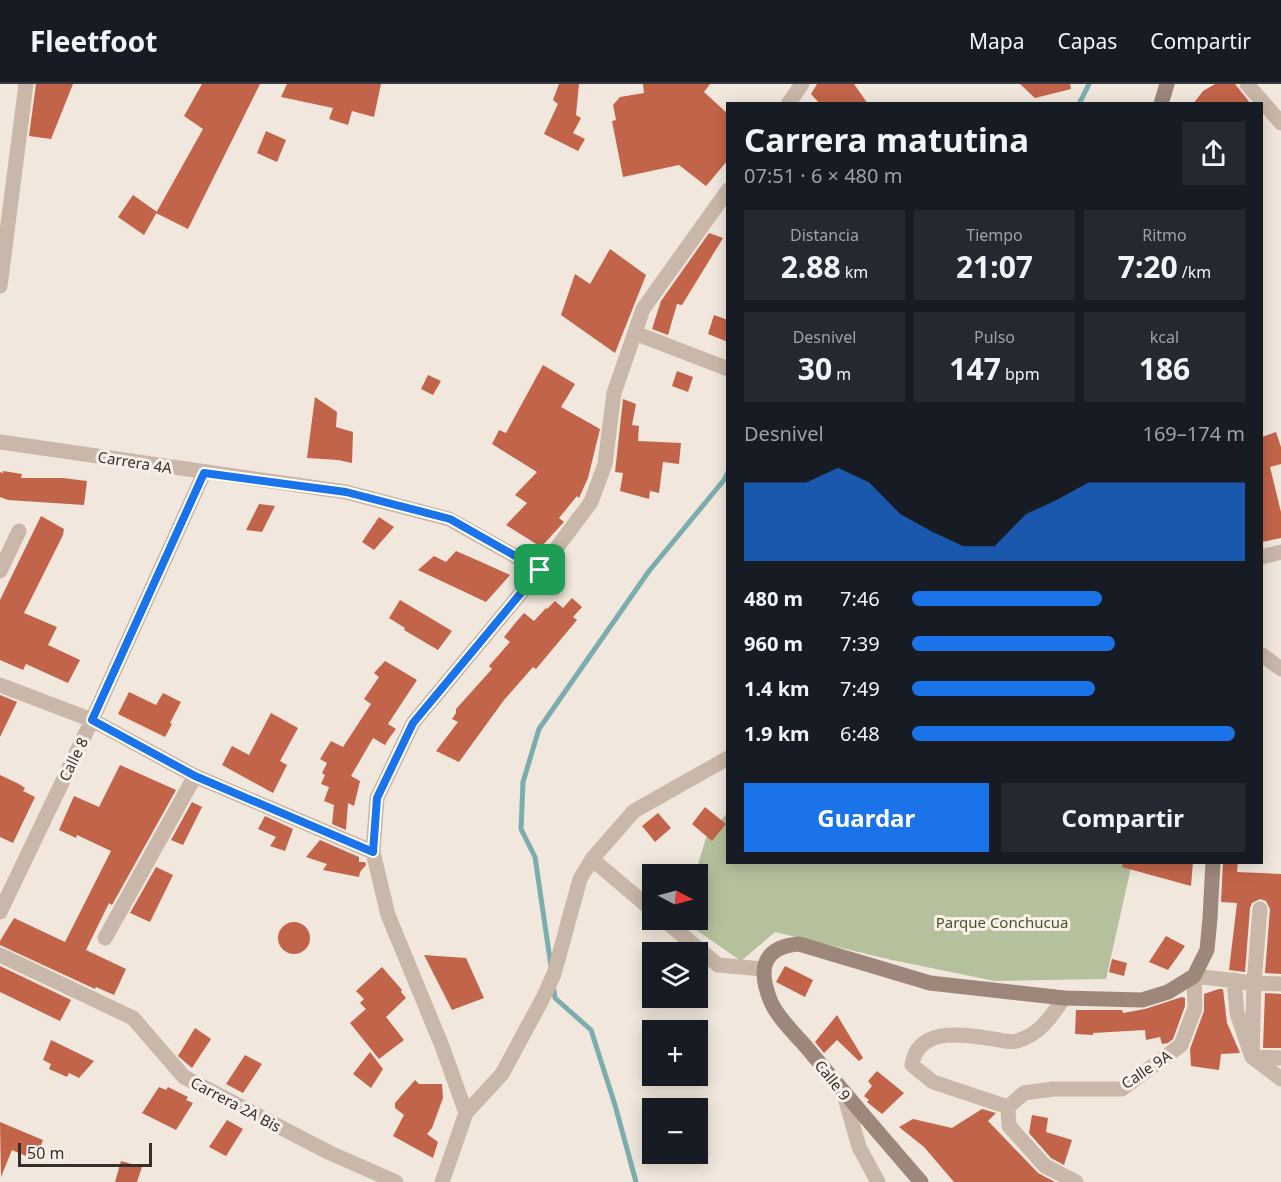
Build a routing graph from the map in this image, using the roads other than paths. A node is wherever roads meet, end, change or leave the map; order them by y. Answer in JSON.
{"nodes":[{"id":1,"x":26,"y":84,"type":"edge"},
{"id":2,"x":802,"y":84,"type":"edge"},
{"id":3,"x":1167,"y":84,"type":"edge"},
{"id":4,"x":1247,"y":84,"type":"edge"},
{"id":5,"x":789,"y":102,"type":"edge"},
{"id":6,"x":1162,"y":102,"type":"edge"},
{"id":7,"x":1263,"y":102,"type":"edge"},
{"id":8,"x":1263,"y":102,"type":"edge"},
{"id":9,"x":1281,"y":123,"type":"edge"},
{"id":10,"x":726,"y":193,"type":"edge"},
{"id":11,"x":0,"y":286,"type":"edge"},
{"id":12,"x":635,"y":333,"type":"junction"},
{"id":13,"x":726,"y":368,"type":"edge"},
{"id":14,"x":0,"y":442,"type":"edge"},
{"id":15,"x":204,"y":473,"type":"junction"},
{"id":16,"x":20,"y":531,"type":"dead end"},
{"id":17,"x":1281,"y":552,"type":"edge"},
{"id":18,"x":1263,"y":557,"type":"edge"},
{"id":19,"x":540,"y":570,"type":"junction"},
{"id":20,"x":0,"y":571,"type":"edge"},
{"id":21,"x":1263,"y":656,"type":"edge"},
{"id":22,"x":1281,"y":669,"type":"edge"},
{"id":23,"x":0,"y":685,"type":"edge"},
{"id":24,"x":92,"y":720,"type":"junction"},
{"id":25,"x":726,"y":759,"type":"edge"},
{"id":26,"x":195,"y":776,"type":"junction"},
{"id":27,"x":373,"y":852,"type":"junction"},
{"id":28,"x":592,"y":859,"type":"junction"},
{"id":29,"x":1213,"y":864,"type":"edge"},
{"id":30,"x":642,"y":902,"type":"edge"},
{"id":31,"x":1260,"y":909,"type":"dead end"},
{"id":32,"x":0,"y":912,"type":"edge"},
{"id":33,"x":676,"y":930,"type":"edge"},
{"id":34,"x":105,"y":938,"type":"dead end"},
{"id":35,"x":0,"y":956,"type":"edge"},
{"id":36,"x":763,"y":969,"type":"junction"},
{"id":37,"x":1194,"y":976,"type":"junction"},
{"id":38,"x":1234,"y":980,"type":"junction"},
{"id":39,"x":1254,"y":983,"type":"junction"},
{"id":40,"x":1281,"y":984,"type":"edge"},
{"id":41,"x":1064,"y":998,"type":"junction"},
{"id":42,"x":1252,"y":1057,"type":"junction"},
{"id":43,"x":1281,"y":1058,"type":"edge"},
{"id":44,"x":1281,"y":1079,"type":"edge"},
{"id":45,"x":844,"y":1094,"type":"junction"},
{"id":46,"x":1008,"y":1107,"type":"junction"},
{"id":47,"x":466,"y":1113,"type":"junction"},
{"id":48,"x":396,"y":1182,"type":"edge"},
{"id":49,"x":442,"y":1182,"type":"edge"},
{"id":50,"x":878,"y":1182,"type":"edge"},
{"id":51,"x":921,"y":1182,"type":"edge"},
{"id":52,"x":1076,"y":1182,"type":"edge"}],
"edges":[{"from":1,"to":11,"type":"street"},
{"from":2,"to":5,"type":"street"},
{"from":3,"to":6,"type":"street"},
{"from":4,"to":7,"type":"street"},
{"from":8,"to":9,"type":"street"},
{"from":10,"to":12,"type":"street"},
{"from":12,"to":13,"type":"street"},
{"from":12,"to":19,"type":"street"},
{"from":14,"to":15,"type":"street","name":"Carrera 4A"},
{"from":15,"to":19,"type":"street","name":"Carrera 4A"},
{"from":15,"to":24,"type":"street","name":"Calle 8"},
{"from":16,"to":20,"type":"street"},
{"from":17,"to":18,"type":"street"},
{"from":19,"to":27,"type":"street"},
{"from":21,"to":22,"type":"street"},
{"from":23,"to":24,"type":"street"},
{"from":24,"to":26,"type":"street"},
{"from":24,"to":32,"type":"street","name":"Calle 8"},
{"from":25,"to":28,"type":"street"},
{"from":26,"to":27,"type":"street"},
{"from":26,"to":34,"type":"street"},
{"from":27,"to":47,"type":"street"},
{"from":28,"to":30,"type":"street"},
{"from":28,"to":47,"type":"street"},
{"from":29,"to":37,"type":"street"},
{"from":31,"to":39,"type":"street"},
{"from":33,"to":36,"type":"street"},
{"from":35,"to":48,"type":"street","name":"Carrera 2A Bis"},
{"from":36,"to":41,"type":"street"},
{"from":36,"to":45,"type":"street","name":"Calle 9"},
{"from":37,"to":38,"type":"street"},
{"from":37,"to":41,"type":"street"},
{"from":37,"to":46,"type":"street","name":"Calle 9A"},
{"from":38,"to":39,"type":"street"},
{"from":38,"to":42,"type":"street"},
{"from":39,"to":40,"type":"street"},
{"from":39,"to":42,"type":"street"},
{"from":41,"to":46,"type":"street"},
{"from":42,"to":43,"type":"street"},
{"from":42,"to":44,"type":"street"},
{"from":45,"to":50,"type":"street"},
{"from":45,"to":51,"type":"street","name":"Calle 9"},
{"from":46,"to":52,"type":"street"},
{"from":47,"to":49,"type":"street"}]}
